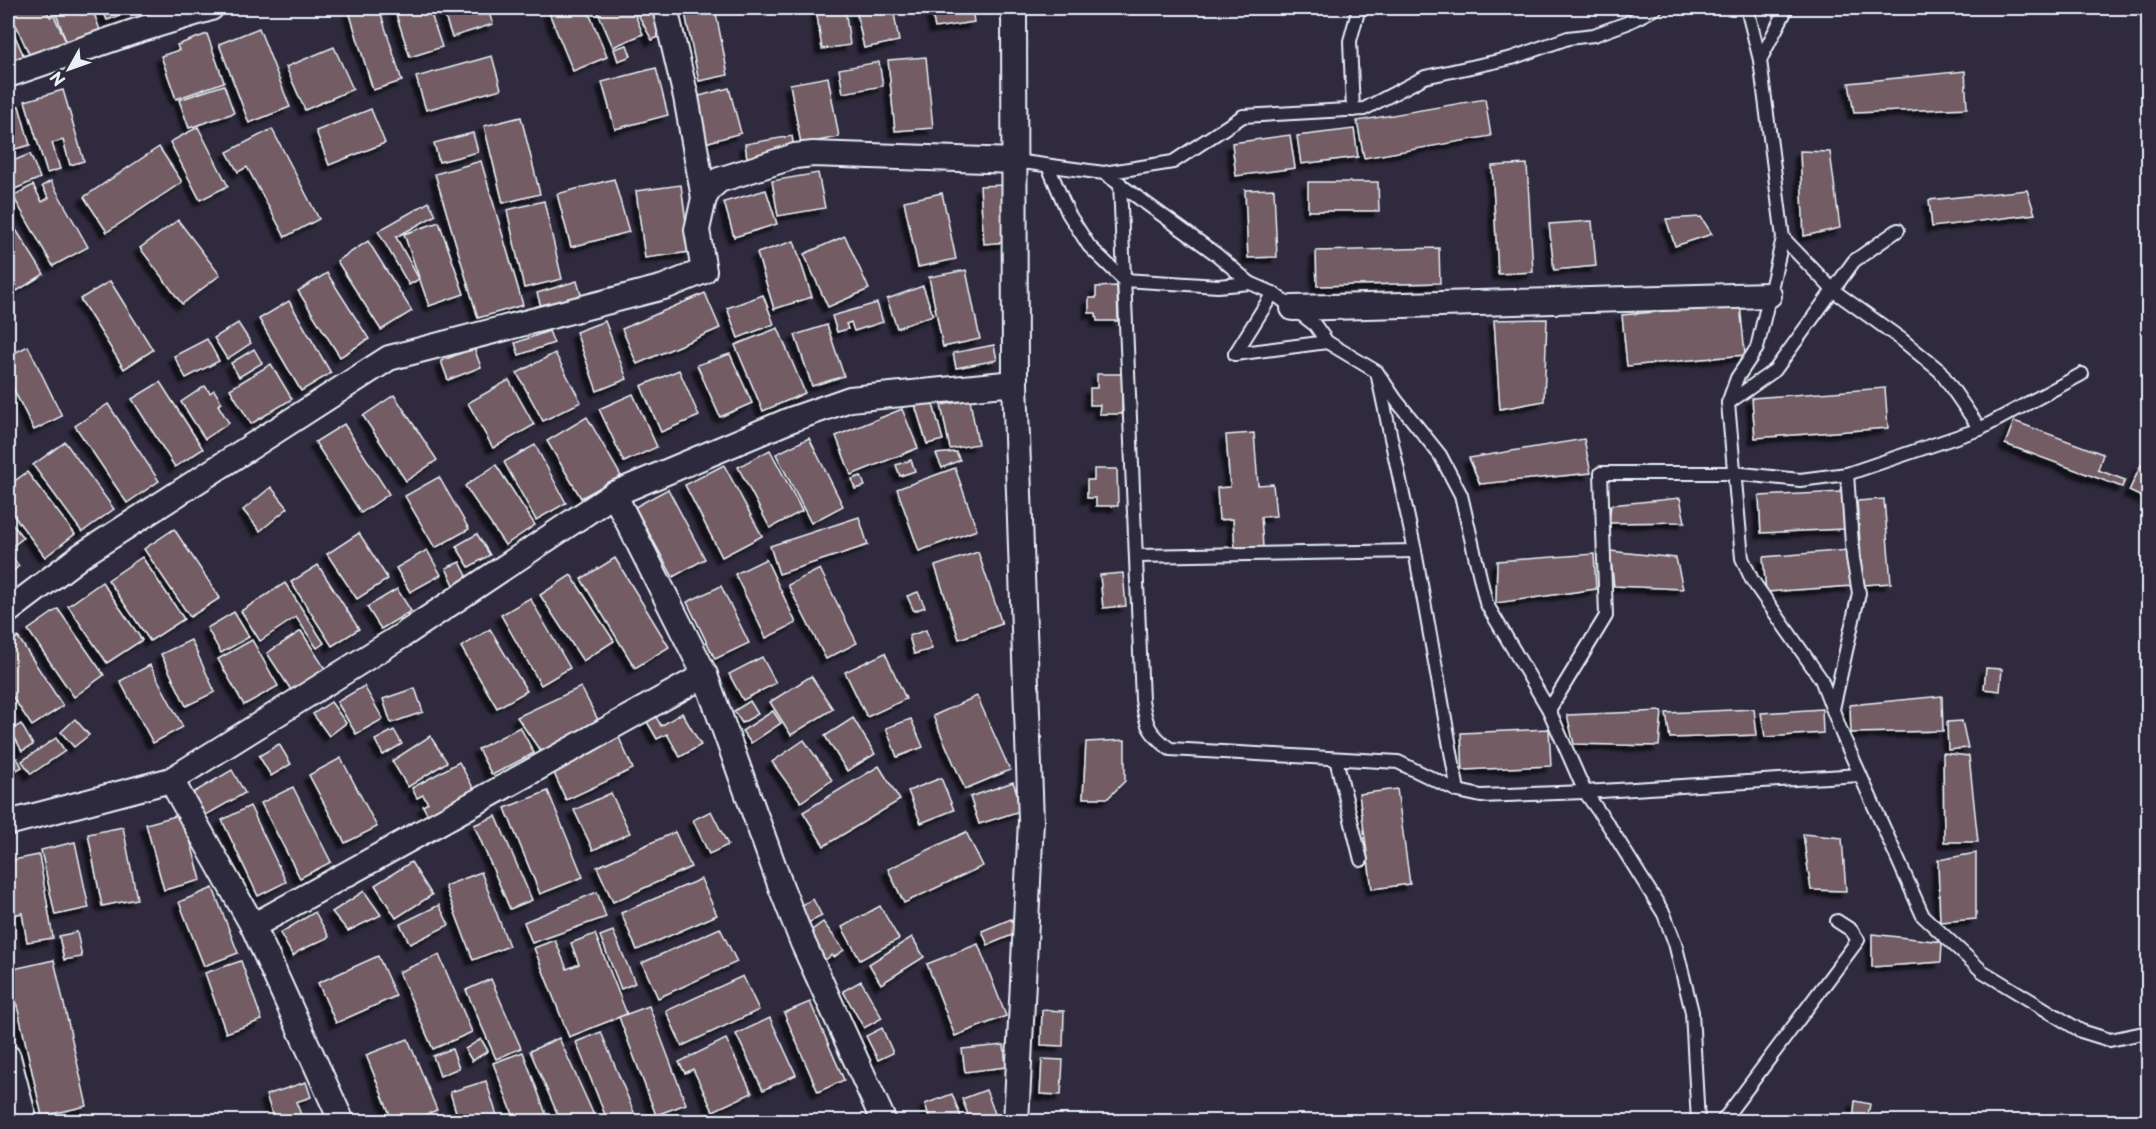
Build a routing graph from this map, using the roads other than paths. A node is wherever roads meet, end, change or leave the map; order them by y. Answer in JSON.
{"nodes":[{"id":1,"x":211,"y":8,"type":"edge"},
{"id":2,"x":664,"y":8,"type":"edge"},
{"id":3,"x":1014,"y":8,"type":"edge"},
{"id":4,"x":1359,"y":8,"type":"edge"},
{"id":5,"x":1656,"y":8,"type":"edge"},
{"id":6,"x":1747,"y":8,"type":"edge"},
{"id":7,"x":1787,"y":8,"type":"edge"},
{"id":8,"x":1760,"y":60,"type":"junction"},
{"id":9,"x":8,"y":75,"type":"edge"},
{"id":10,"x":1353,"y":110,"type":"junction"},
{"id":11,"x":1014,"y":161,"type":"junction"},
{"id":12,"x":1048,"y":166,"type":"junction"},
{"id":13,"x":1104,"y":173,"type":"junction"},
{"id":14,"x":1120,"y":183,"type":"junction"},
{"id":15,"x":704,"y":198,"type":"junction"},
{"id":16,"x":1898,"y":230,"type":"dead end"},
{"id":17,"x":1782,"y":237,"type":"junction"},
{"id":18,"x":1124,"y":280,"type":"junction"},
{"id":19,"x":1250,"y":283,"type":"junction"},
{"id":20,"x":1834,"y":291,"type":"junction"},
{"id":21,"x":1273,"y":293,"type":"junction"},
{"id":22,"x":1769,"y":295,"type":"junction"},
{"id":23,"x":1293,"y":308,"type":"junction"},
{"id":24,"x":1327,"y":342,"type":"junction"},
{"id":25,"x":1377,"y":372,"type":"junction"},
{"id":26,"x":2082,"y":374,"type":"dead end"},
{"id":27,"x":1015,"y":383,"type":"junction"},
{"id":28,"x":1728,"y":403,"type":"junction"},
{"id":29,"x":1980,"y":429,"type":"junction"},
{"id":30,"x":1733,"y":473,"type":"junction"},
{"id":31,"x":1847,"y":474,"type":"junction"},
{"id":32,"x":614,"y":494,"type":"junction"},
{"id":33,"x":1415,"y":552,"type":"junction"},
{"id":34,"x":1136,"y":556,"type":"junction"},
{"id":35,"x":8,"y":611,"type":"edge"},
{"id":36,"x":705,"y":675,"type":"junction"},
{"id":37,"x":1833,"y":709,"type":"junction"},
{"id":38,"x":1549,"y":710,"type":"junction"},
{"id":39,"x":1336,"y":759,"type":"junction"},
{"id":40,"x":1860,"y":776,"type":"junction"},
{"id":41,"x":171,"y":780,"type":"junction"},
{"id":42,"x":1458,"y":791,"type":"junction"},
{"id":43,"x":1586,"y":792,"type":"junction"},
{"id":44,"x":8,"y":823,"type":"edge"},
{"id":45,"x":1361,"y":860,"type":"dead end"},
{"id":46,"x":1837,"y":921,"type":"dead end"},
{"id":47,"x":253,"y":926,"type":"junction"},
{"id":48,"x":2148,"y":1032,"type":"edge"},
{"id":49,"x":8,"y":1057,"type":"edge"},
{"id":50,"x":25,"y":1122,"type":"edge"},
{"id":51,"x":342,"y":1122,"type":"edge"},
{"id":52,"x":884,"y":1122,"type":"edge"},
{"id":53,"x":1016,"y":1122,"type":"edge"},
{"id":54,"x":1698,"y":1122,"type":"edge"},
{"id":55,"x":1722,"y":1122,"type":"edge"}],
"edges":[{"from":1,"to":9,"type":"street"},
{"from":2,"to":15,"type":"street"},
{"from":3,"to":11,"type":"street"},
{"from":4,"to":10,"type":"lane"},
{"from":5,"to":10,"type":"lane"},
{"from":6,"to":8,"type":"lane"},
{"from":7,"to":8,"type":"lane"},
{"from":8,"to":17,"type":"lane"},
{"from":10,"to":13,"type":"lane"},
{"from":11,"to":12,"type":"lane"},
{"from":11,"to":15,"type":"street"},
{"from":11,"to":27,"type":"street"},
{"from":12,"to":13,"type":"lane"},
{"from":12,"to":18,"type":"lane"},
{"from":13,"to":14,"type":"lane"},
{"from":14,"to":18,"type":"lane"},
{"from":14,"to":19,"type":"lane"},
{"from":15,"to":35,"type":"street"},
{"from":16,"to":20,"type":"lane"},
{"from":17,"to":20,"type":"lane"},
{"from":17,"to":22,"type":"lane"},
{"from":18,"to":19,"type":"lane"},
{"from":18,"to":34,"type":"lane"},
{"from":19,"to":21,"type":"lane"},
{"from":20,"to":28,"type":"lane"},
{"from":20,"to":29,"type":"lane"},
{"from":21,"to":23,"type":"lane"},
{"from":21,"to":24,"type":"lane"},
{"from":22,"to":23,"type":"street"},
{"from":22,"to":28,"type":"lane"},
{"from":23,"to":24,"type":"lane"},
{"from":24,"to":25,"type":"lane"},
{"from":25,"to":33,"type":"lane"},
{"from":25,"to":38,"type":"lane"},
{"from":26,"to":29,"type":"lane"},
{"from":27,"to":32,"type":"street"},
{"from":27,"to":53,"type":"street"},
{"from":28,"to":30,"type":"lane"},
{"from":29,"to":31,"type":"lane"},
{"from":30,"to":31,"type":"lane"},
{"from":30,"to":37,"type":"lane"},
{"from":30,"to":38,"type":"lane"},
{"from":31,"to":37,"type":"lane"},
{"from":32,"to":36,"type":"street"},
{"from":32,"to":41,"type":"street"},
{"from":33,"to":34,"type":"lane"},
{"from":33,"to":42,"type":"lane"},
{"from":34,"to":39,"type":"lane"},
{"from":36,"to":47,"type":"street"},
{"from":36,"to":52,"type":"street"},
{"from":37,"to":40,"type":"lane"},
{"from":38,"to":43,"type":"lane"},
{"from":39,"to":42,"type":"lane"},
{"from":39,"to":45,"type":"lane"},
{"from":40,"to":43,"type":"lane"},
{"from":40,"to":48,"type":"lane"},
{"from":41,"to":44,"type":"street"},
{"from":41,"to":47,"type":"street"},
{"from":42,"to":43,"type":"lane"},
{"from":43,"to":54,"type":"lane"},
{"from":46,"to":55,"type":"lane"},
{"from":47,"to":51,"type":"street"},
{"from":49,"to":50,"type":"street"}]}
